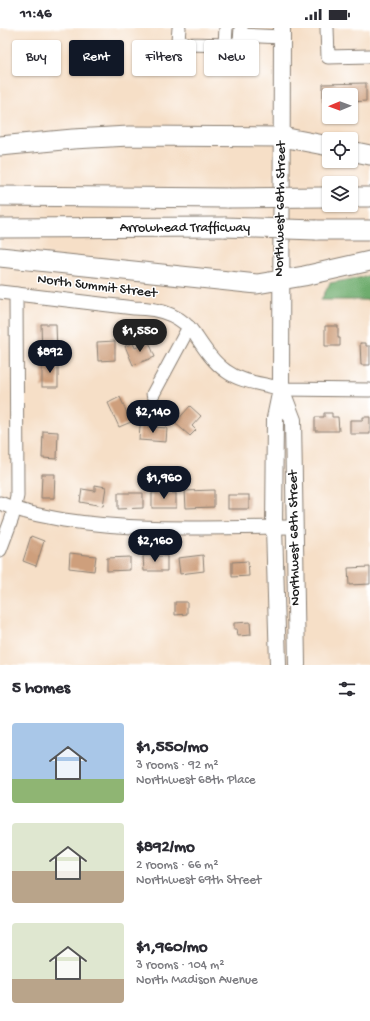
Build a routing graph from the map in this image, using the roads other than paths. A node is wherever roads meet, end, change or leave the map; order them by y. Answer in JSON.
{"nodes":[{"id":1,"x":179,"y":28,"type":"edge"},
{"id":2,"x":226,"y":28,"type":"edge"},
{"id":3,"x":327,"y":28,"type":"edge"},
{"id":4,"x":241,"y":32,"type":"edge"},
{"id":5,"x":282,"y":32,"type":"edge"},
{"id":6,"x":226,"y":40,"type":"edge"},
{"id":7,"x":204,"y":44,"type":"edge"},
{"id":8,"x":370,"y":56,"type":"edge"},
{"id":9,"x":282,"y":137,"type":"junction"},
{"id":10,"x":322,"y":145,"type":"edge"},
{"id":11,"x":0,"y":146,"type":"edge"},
{"id":12,"x":358,"y":152,"type":"edge"},
{"id":13,"x":370,"y":155,"type":"edge"},
{"id":14,"x":0,"y":196,"type":"edge"},
{"id":15,"x":322,"y":197,"type":"edge"},
{"id":16,"x":358,"y":197,"type":"edge"},
{"id":17,"x":370,"y":197,"type":"edge"},
{"id":18,"x":0,"y":228,"type":"edge"},
{"id":19,"x":370,"y":230,"type":"edge"},
{"id":20,"x":0,"y":258,"type":"edge"},
{"id":21,"x":370,"y":261,"type":"edge"},
{"id":22,"x":280,"y":281,"type":"junction"},
{"id":23,"x":0,"y":292,"type":"edge"},
{"id":24,"x":16,"y":294,"type":"junction"},
{"id":25,"x":189,"y":327,"type":"junction"},
{"id":26,"x":281,"y":390,"type":"junction"},
{"id":27,"x":370,"y":390,"type":"edge"},
{"id":28,"x":154,"y":394,"type":"dead end"},
{"id":29,"x":0,"y":503,"type":"edge"},
{"id":30,"x":15,"y":510,"type":"junction"},
{"id":31,"x":274,"y":527,"type":"junction"},
{"id":32,"x":295,"y":527,"type":"junction"},
{"id":33,"x":0,"y":550,"type":"edge"},
{"id":34,"x":278,"y":665,"type":"edge"},
{"id":35,"x":297,"y":665,"type":"edge"}],
"edges":[{"from":1,"to":7,"type":"street"},
{"from":2,"to":6,"type":"street"},
{"from":3,"to":8,"type":"street"},
{"from":4,"to":5,"type":"street"},
{"from":5,"to":9,"type":"main road","name":"Northwest 68th Street"},
{"from":9,"to":10,"type":"highway"},
{"from":9,"to":11,"type":"highway"},
{"from":9,"to":22,"type":"main road","name":"Northwest 68th Street"},
{"from":12,"to":13,"type":"highway"},
{"from":14,"to":15,"type":"highway","bridge":true},
{"from":16,"to":17,"type":"highway"},
{"from":18,"to":19,"type":"highway","name":"Arrowhead Trafficway","bridge":true},
{"from":20,"to":22,"type":"highway"},
{"from":21,"to":22,"type":"highway"},
{"from":22,"to":26,"type":"main road","name":"Northwest 68th Street"},
{"from":23,"to":24,"type":"street","name":"North Summit Street"},
{"from":24,"to":25,"type":"street","name":"North Summit Street"},
{"from":24,"to":30,"type":"street"},
{"from":25,"to":26,"type":"street","name":"North Summit Street"},
{"from":25,"to":28,"type":"street"},
{"from":26,"to":27,"type":"street","name":"North Summit Street"},
{"from":26,"to":31,"type":"main road","name":"Northwest 68th Street"},
{"from":26,"to":32,"type":"main road","name":"Northwest 68th Street"},
{"from":29,"to":30,"type":"street"},
{"from":30,"to":31,"type":"street"},
{"from":30,"to":33,"type":"street"},
{"from":31,"to":32,"type":"street"},
{"from":31,"to":34,"type":"main road","name":"Northwest 68th Street"},
{"from":32,"to":35,"type":"main road","name":"Northwest 68th Street"}]}
